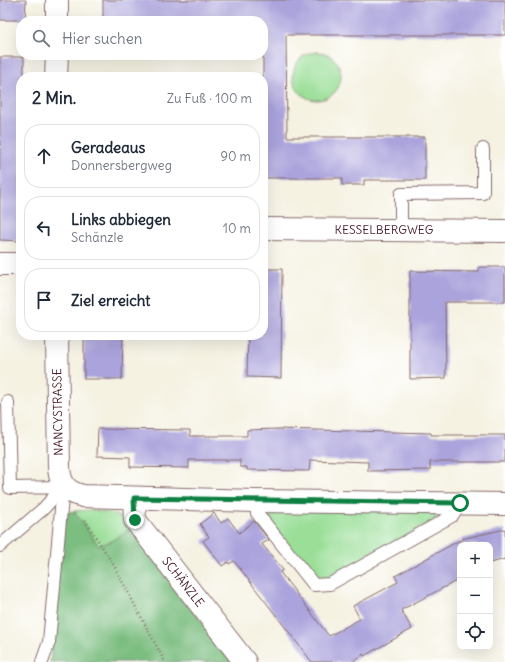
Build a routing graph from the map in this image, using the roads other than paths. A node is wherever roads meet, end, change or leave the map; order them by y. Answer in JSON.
{"nodes":[{"id":1,"x":57,"y":0,"type":"edge"},
{"id":2,"x":57,"y":16,"type":"edge"},
{"id":3,"x":57,"y":60,"type":"edge"},
{"id":4,"x":56,"y":72,"type":"edge"},
{"id":5,"x":483,"y":149,"type":"dead end"},
{"id":6,"x":268,"y":229,"type":"edge"},
{"id":7,"x":401,"y":230,"type":"junction"},
{"id":8,"x":505,"y":231,"type":"edge"},
{"id":9,"x":0,"y":264,"type":"edge"},
{"id":10,"x":16,"y":264,"type":"edge"},
{"id":11,"x":57,"y":340,"type":"edge"},
{"id":12,"x":8,"y":402,"type":"dead end"},
{"id":13,"x":64,"y":487,"type":"junction"},
{"id":14,"x":134,"y":498,"type":"junction"},
{"id":15,"x":255,"y":501,"type":"junction"},
{"id":16,"x":460,"y":503,"type":"junction"},
{"id":17,"x":505,"y":504,"type":"edge"},
{"id":18,"x":0,"y":546,"type":"edge"},
{"id":19,"x":42,"y":662,"type":"edge"},
{"id":20,"x":245,"y":662,"type":"edge"}],
"edges":[{"from":1,"to":2,"type":"street"},
{"from":3,"to":4,"type":"street"},
{"from":5,"to":7,"type":"lane"},
{"from":6,"to":7,"type":"street","name":"KESSELBERGWEG"},
{"from":7,"to":8,"type":"street","name":"KESSELBERGWEG"},
{"from":9,"to":10,"type":"street"},
{"from":11,"to":13,"type":"street","name":"NANCYSTRASSE"},
{"from":12,"to":13,"type":"lane"},
{"from":13,"to":14,"type":"street"},
{"from":13,"to":18,"type":"lane"},
{"from":13,"to":19,"type":"lane"},
{"from":14,"to":15,"type":"street"},
{"from":14,"to":20,"type":"street","name":"SCHÄNZLE"},
{"from":15,"to":16,"type":"street"},
{"from":15,"to":16,"type":"lane"},
{"from":16,"to":17,"type":"street"}]}
